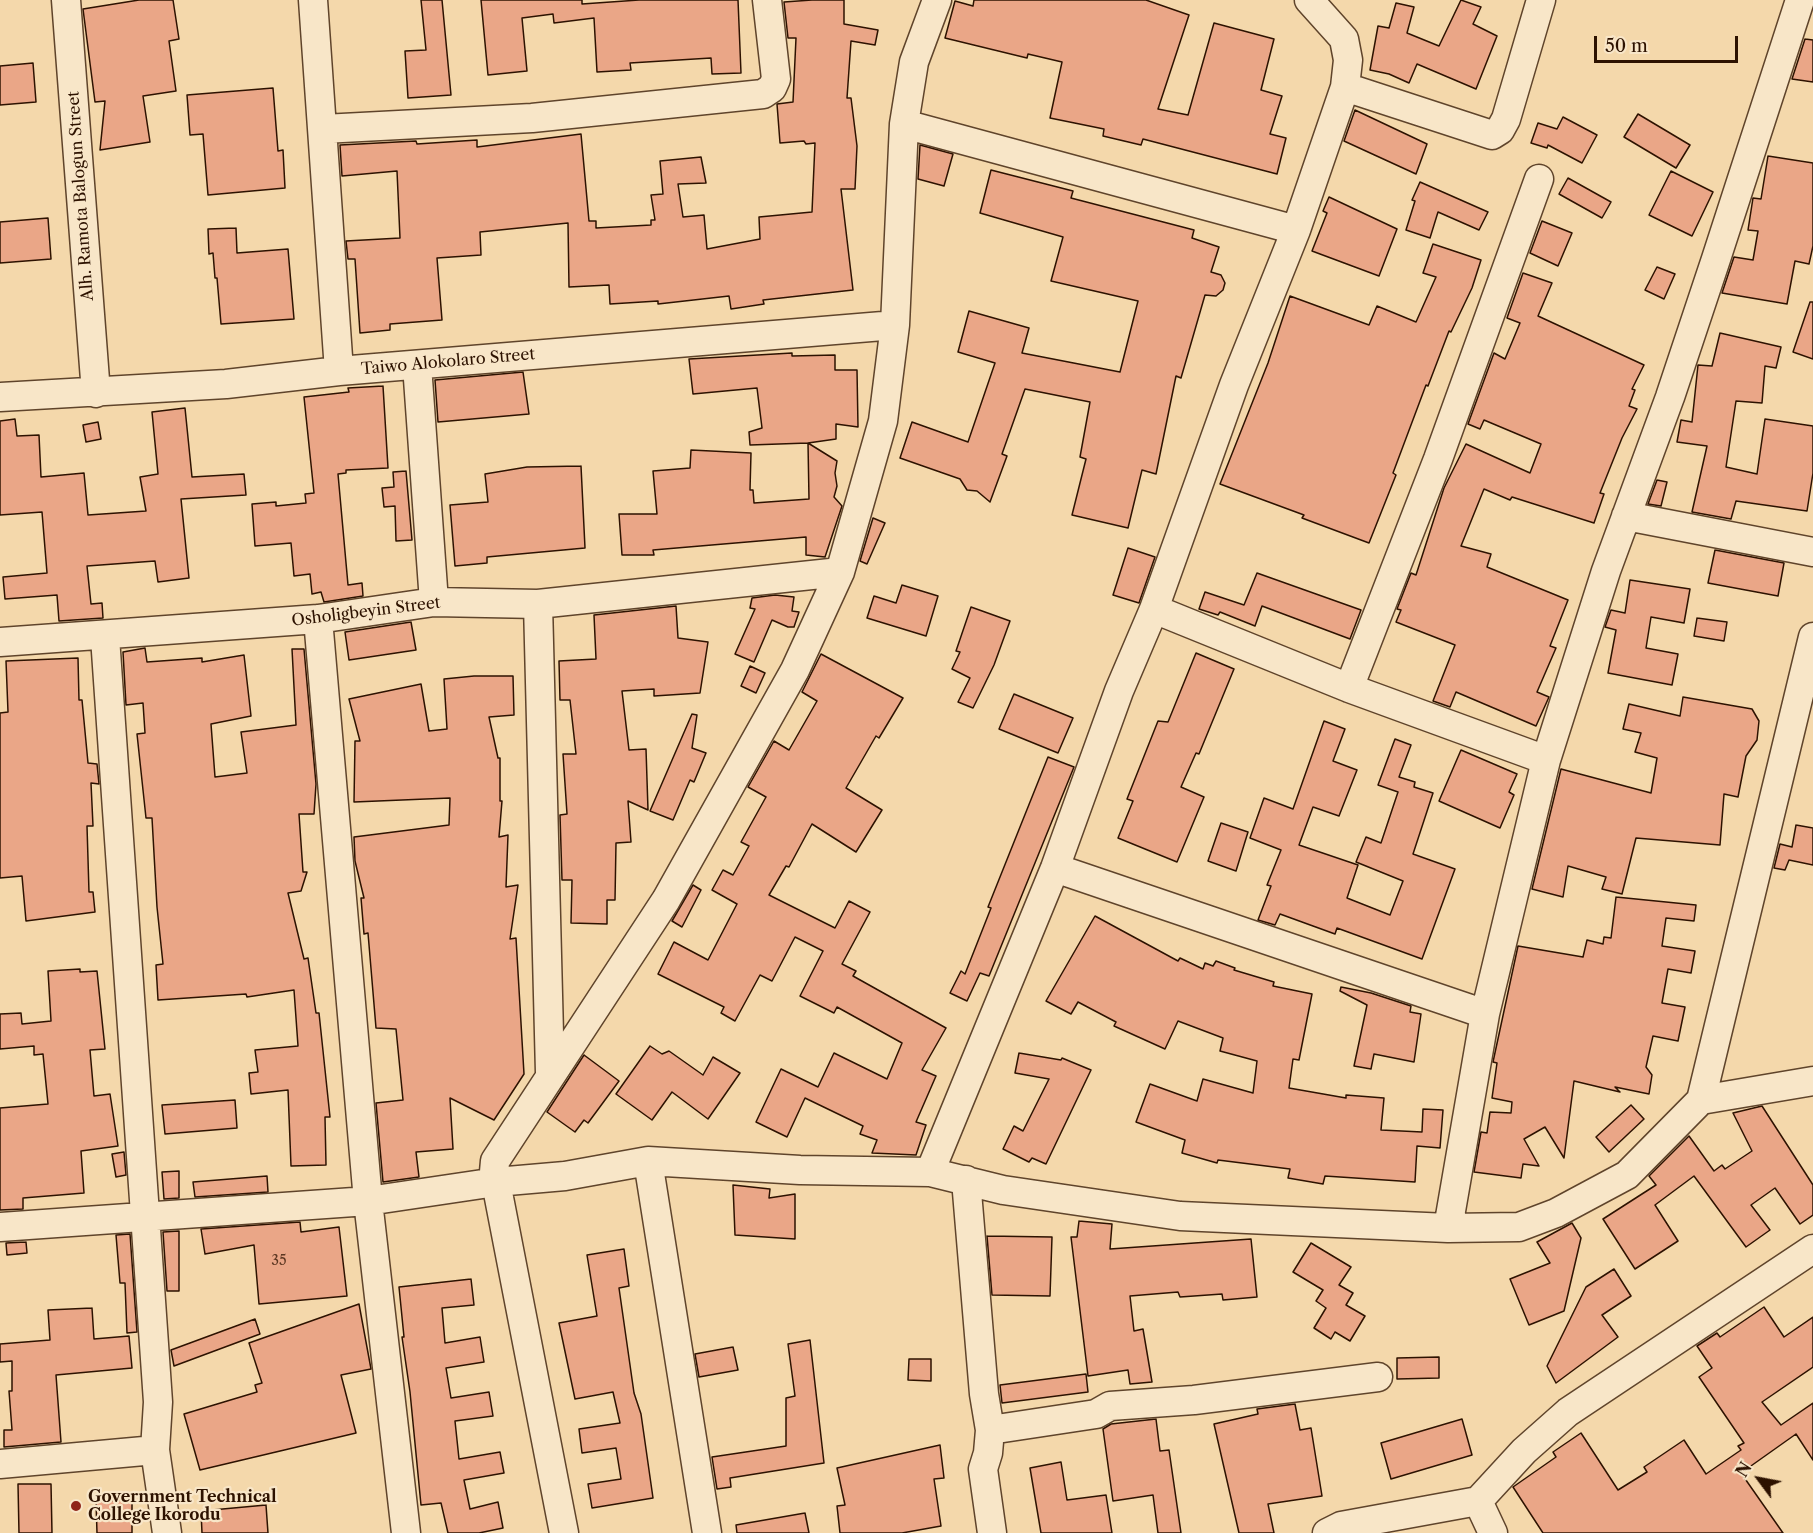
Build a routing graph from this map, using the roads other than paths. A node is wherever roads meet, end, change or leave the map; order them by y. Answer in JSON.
{"nodes":[{"id":1,"x":66,"y":0,"type":"edge"},
{"id":2,"x":313,"y":0,"type":"edge"},
{"id":3,"x":767,"y":0,"type":"edge"},
{"id":4,"x":937,"y":0,"type":"edge"},
{"id":5,"x":1309,"y":0,"type":"edge"},
{"id":6,"x":1542,"y":0,"type":"edge"},
{"id":7,"x":1800,"y":0,"type":"edge"},
{"id":8,"x":1345,"y":87,"type":"junction"},
{"id":9,"x":904,"y":124,"type":"junction"},
{"id":10,"x":323,"y":129,"type":"junction"},
{"id":11,"x":1539,"y":179,"type":"dead end"},
{"id":12,"x":1296,"y":230,"type":"junction"},
{"id":13,"x":895,"y":325,"type":"junction"},
{"id":14,"x":417,"y":365,"type":"junction"},
{"id":15,"x":339,"y":371,"type":"junction"},
{"id":16,"x":96,"y":393,"type":"junction"},
{"id":17,"x":0,"y":397,"type":"edge"},
{"id":18,"x":1626,"y":516,"type":"junction"},
{"id":19,"x":1813,"y":552,"type":"edge"},
{"id":20,"x":840,"y":572,"type":"junction"},
{"id":21,"x":434,"y":603,"type":"junction"},
{"id":22,"x":538,"y":604,"type":"junction"},
{"id":23,"x":1154,"y":609,"type":"junction"},
{"id":24,"x":318,"y":619,"type":"junction"},
{"id":25,"x":105,"y":637,"type":"junction"},
{"id":26,"x":1813,"y":637,"type":"edge"},
{"id":27,"x":0,"y":642,"type":"edge"},
{"id":28,"x":1348,"y":688,"type":"junction"},
{"id":29,"x":1546,"y":760,"type":"junction"},
{"id":30,"x":1055,"y":868,"type":"junction"},
{"id":31,"x":1485,"y":1014,"type":"junction"},
{"id":32,"x":550,"y":1073,"type":"junction"},
{"id":33,"x":1813,"y":1081,"type":"edge"},
{"id":34,"x":1701,"y":1100,"type":"junction"},
{"id":35,"x":648,"y":1161,"type":"junction"},
{"id":36,"x":930,"y":1172,"type":"junction"},
{"id":37,"x":966,"y":1180,"type":"junction"},
{"id":38,"x":496,"y":1182,"type":"junction"},
{"id":39,"x":368,"y":1201,"type":"junction"},
{"id":40,"x":146,"y":1217,"type":"junction"},
{"id":41,"x":0,"y":1227,"type":"edge"},
{"id":42,"x":1448,"y":1228,"type":"junction"},
{"id":43,"x":1813,"y":1249,"type":"edge"},
{"id":44,"x":1378,"y":1377,"type":"dead end"},
{"id":45,"x":990,"y":1430,"type":"junction"},
{"id":46,"x":155,"y":1450,"type":"junction"},
{"id":47,"x":0,"y":1464,"type":"edge"},
{"id":48,"x":1478,"y":1501,"type":"junction"},
{"id":49,"x":1338,"y":1531,"type":"edge"},
{"id":50,"x":167,"y":1533,"type":"edge"},
{"id":51,"x":406,"y":1533,"type":"edge"},
{"id":52,"x":564,"y":1533,"type":"edge"},
{"id":53,"x":707,"y":1533,"type":"edge"},
{"id":54,"x":992,"y":1533,"type":"edge"},
{"id":55,"x":1494,"y":1533,"type":"edge"}],
"edges":[{"from":1,"to":16,"type":"street","name":"Alh. Ramota Balogun Street"},
{"from":2,"to":10,"type":"street"},
{"from":3,"to":10,"type":"street"},
{"from":4,"to":9,"type":"street"},
{"from":5,"to":8,"type":"street"},
{"from":6,"to":8,"type":"street"},
{"from":7,"to":18,"type":"street"},
{"from":8,"to":12,"type":"street"},
{"from":9,"to":12,"type":"street"},
{"from":9,"to":13,"type":"street"},
{"from":10,"to":15,"type":"street"},
{"from":11,"to":28,"type":"street"},
{"from":12,"to":23,"type":"street"},
{"from":13,"to":14,"type":"street","name":"Taiwo Alokolaro Street"},
{"from":13,"to":20,"type":"street"},
{"from":14,"to":15,"type":"street","name":"Taiwo Alokolaro Street"},
{"from":14,"to":21,"type":"street"},
{"from":15,"to":16,"type":"street","name":"Taiwo Alokolaro Street"},
{"from":16,"to":17,"type":"street","name":"Taiwo Alokolaro Street"},
{"from":18,"to":19,"type":"street"},
{"from":18,"to":29,"type":"street"},
{"from":20,"to":22,"type":"street","name":"Osholigbeyin Street"},
{"from":20,"to":32,"type":"street"},
{"from":21,"to":22,"type":"street","name":"Osholigbeyin Street"},
{"from":21,"to":24,"type":"street","name":"Osholigbeyin Street"},
{"from":22,"to":32,"type":"street"},
{"from":23,"to":28,"type":"street"},
{"from":23,"to":30,"type":"street"},
{"from":24,"to":25,"type":"street","name":"Osholigbeyin Street"},
{"from":24,"to":39,"type":"street"},
{"from":25,"to":27,"type":"street","name":"Osholigbeyin Street"},
{"from":25,"to":40,"type":"street"},
{"from":26,"to":34,"type":"street"},
{"from":28,"to":29,"type":"street"},
{"from":29,"to":31,"type":"street"},
{"from":30,"to":31,"type":"street"},
{"from":30,"to":36,"type":"street"},
{"from":31,"to":42,"type":"street"},
{"from":32,"to":38,"type":"street"},
{"from":33,"to":34,"type":"street"},
{"from":34,"to":42,"type":"street"},
{"from":35,"to":36,"type":"street"},
{"from":35,"to":38,"type":"street"},
{"from":35,"to":53,"type":"street"},
{"from":36,"to":37,"type":"street"},
{"from":37,"to":42,"type":"street"},
{"from":37,"to":45,"type":"street"},
{"from":38,"to":39,"type":"street"},
{"from":38,"to":52,"type":"street"},
{"from":39,"to":40,"type":"street"},
{"from":39,"to":51,"type":"street"},
{"from":40,"to":41,"type":"street"},
{"from":40,"to":46,"type":"street"},
{"from":43,"to":48,"type":"street"},
{"from":44,"to":45,"type":"street"},
{"from":45,"to":54,"type":"street"},
{"from":46,"to":47,"type":"street"},
{"from":46,"to":50,"type":"street"},
{"from":48,"to":49,"type":"street"},
{"from":48,"to":55,"type":"street"}]}
